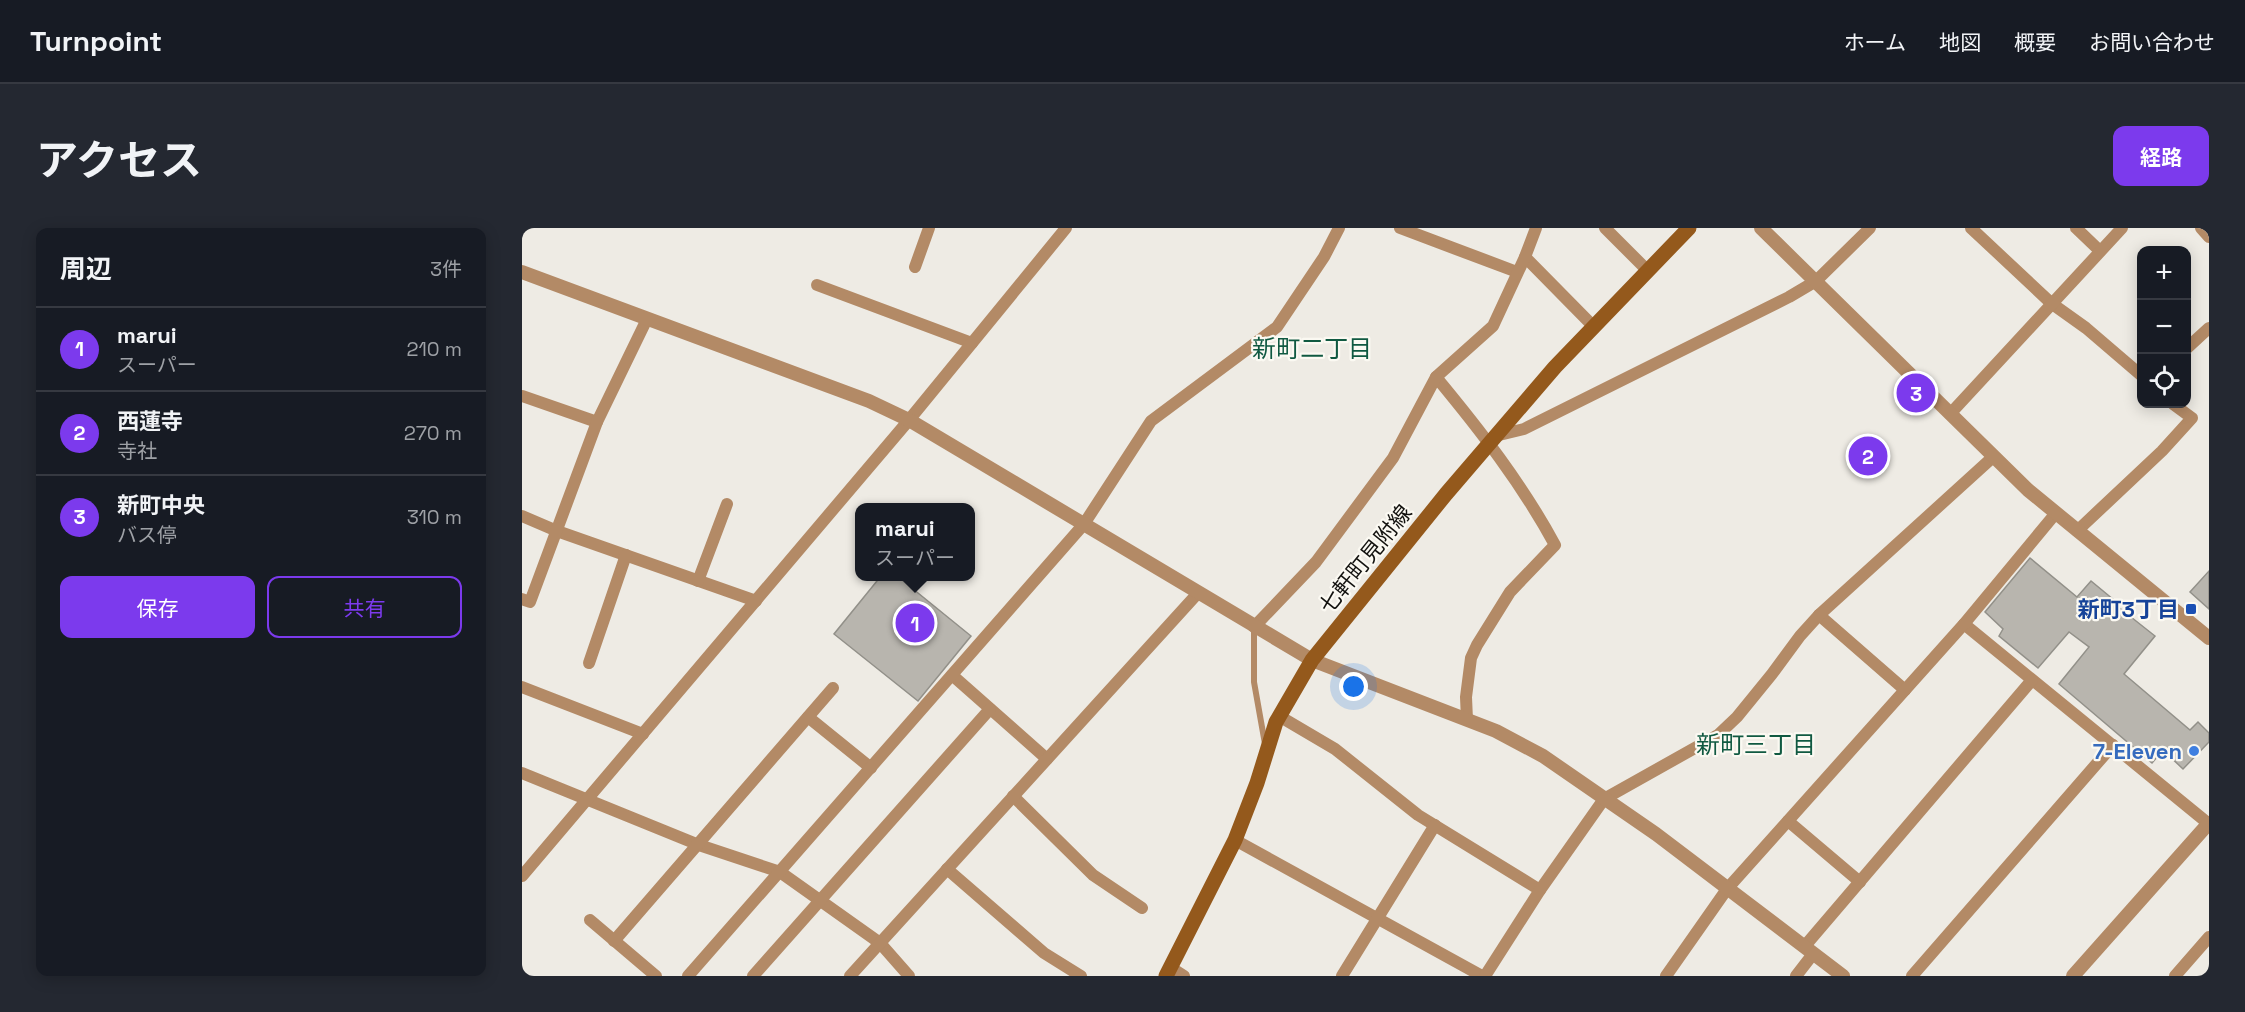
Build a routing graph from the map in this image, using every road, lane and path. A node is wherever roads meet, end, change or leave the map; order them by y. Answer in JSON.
{"nodes":[{"id":1,"x":929,"y":228,"type":"edge"},
{"id":2,"x":1066,"y":228,"type":"edge"},
{"id":3,"x":1339,"y":228,"type":"edge"},
{"id":4,"x":1400,"y":228,"type":"edge"},
{"id":5,"x":1536,"y":228,"type":"edge"},
{"id":6,"x":1605,"y":228,"type":"edge"},
{"id":7,"x":1689,"y":228,"type":"edge"},
{"id":8,"x":1761,"y":228,"type":"edge"},
{"id":9,"x":1870,"y":228,"type":"edge"},
{"id":10,"x":1971,"y":228,"type":"edge"},
{"id":11,"x":2076,"y":228,"type":"edge"},
{"id":12,"x":2122,"y":228,"type":"edge"},
{"id":13,"x":2201,"y":228,"type":"edge"},
{"id":14,"x":2209,"y":237,"type":"edge"},
{"id":15,"x":2100,"y":251,"type":"junction"},
{"id":16,"x":1525,"y":257,"type":"junction"},
{"id":17,"x":915,"y":267,"type":"dead end"},
{"id":18,"x":1648,"y":271,"type":"junction"},
{"id":19,"x":522,"y":272,"type":"edge"},
{"id":20,"x":1517,"y":272,"type":"junction"},
{"id":21,"x":1816,"y":281,"type":"junction"},
{"id":22,"x":817,"y":285,"type":"dead end"},
{"id":23,"x":2051,"y":303,"type":"junction"},
{"id":24,"x":647,"y":319,"type":"junction"},
{"id":25,"x":1593,"y":327,"type":"junction"},
{"id":26,"x":2209,"y":328,"type":"edge"},
{"id":27,"x":972,"y":343,"type":"junction"},
{"id":28,"x":2191,"y":345,"type":"edge"},
{"id":29,"x":2137,"y":372,"type":"edge"},
{"id":30,"x":1436,"y":377,"type":"junction"},
{"id":31,"x":522,"y":396,"type":"edge"},
{"id":32,"x":2178,"y":408,"type":"edge"},
{"id":33,"x":1950,"y":414,"type":"junction"},
{"id":34,"x":909,"y":420,"type":"junction"},
{"id":35,"x":597,"y":422,"type":"junction"},
{"id":36,"x":1492,"y":439,"type":"junction"},
{"id":37,"x":1993,"y":457,"type":"junction"},
{"id":38,"x":726,"y":504,"type":"dead end"},
{"id":39,"x":2056,"y":513,"type":"junction"},
{"id":40,"x":522,"y":516,"type":"edge"},
{"id":41,"x":1083,"y":524,"type":"junction"},
{"id":42,"x":557,"y":531,"type":"junction"},
{"id":43,"x":2077,"y":531,"type":"junction"},
{"id":44,"x":626,"y":555,"type":"junction"},
{"id":45,"x":698,"y":581,"type":"junction"},
{"id":46,"x":1198,"y":593,"type":"junction"},
{"id":47,"x":522,"y":598,"type":"edge"},
{"id":48,"x":756,"y":601,"type":"junction"},
{"id":49,"x":1819,"y":615,"type":"junction"},
{"id":50,"x":1964,"y":624,"type":"junction"},
{"id":51,"x":1254,"y":627,"type":"junction"},
{"id":52,"x":2209,"y":638,"type":"edge"},
{"id":53,"x":1312,"y":660,"type":"junction"},
{"id":54,"x":589,"y":663,"type":"dead end"},
{"id":55,"x":952,"y":675,"type":"junction"},
{"id":56,"x":2032,"y":680,"type":"junction"},
{"id":57,"x":522,"y":687,"type":"edge"},
{"id":58,"x":833,"y":688,"type":"dead end"},
{"id":59,"x":1905,"y":690,"type":"junction"},
{"id":60,"x":990,"y":709,"type":"junction"},
{"id":61,"x":1279,"y":716,"type":"junction"},
{"id":62,"x":808,"y":717,"type":"junction"},
{"id":63,"x":1467,"y":720,"type":"junction"},
{"id":64,"x":643,"y":734,"type":"junction"},
{"id":65,"x":2113,"y":745,"type":"junction"},
{"id":66,"x":1266,"y":750,"type":"junction"},
{"id":67,"x":1047,"y":759,"type":"junction"},
{"id":68,"x":871,"y":768,"type":"junction"},
{"id":69,"x":522,"y":773,"type":"edge"},
{"id":70,"x":1013,"y":796,"type":"junction"},
{"id":71,"x":1604,"y":799,"type":"junction"},
{"id":72,"x":587,"y":800,"type":"junction"},
{"id":73,"x":1788,"y":821,"type":"junction"},
{"id":74,"x":2209,"y":823,"type":"edge"},
{"id":75,"x":1435,"y":825,"type":"junction"},
{"id":76,"x":1234,"y":840,"type":"junction"},
{"id":77,"x":699,"y":845,"type":"junction"},
{"id":78,"x":947,"y":869,"type":"junction"},
{"id":79,"x":780,"y":872,"type":"junction"},
{"id":80,"x":522,"y":876,"type":"edge"},
{"id":81,"x":1860,"y":882,"type":"junction"},
{"id":82,"x":1727,"y":889,"type":"junction"},
{"id":83,"x":1540,"y":890,"type":"junction"},
{"id":84,"x":820,"y":900,"type":"junction"},
{"id":85,"x":1142,"y":908,"type":"dead end"},
{"id":86,"x":1378,"y":919,"type":"junction"},
{"id":87,"x":590,"y":920,"type":"dead end"},
{"id":88,"x":2209,"y":937,"type":"edge"},
{"id":89,"x":614,"y":940,"type":"junction"},
{"id":90,"x":880,"y":943,"type":"junction"},
{"id":91,"x":1809,"y":950,"type":"junction"},
{"id":92,"x":1168,"y":971,"type":"edge"},
{"id":93,"x":657,"y":976,"type":"edge"},
{"id":94,"x":688,"y":976,"type":"edge"},
{"id":95,"x":753,"y":976,"type":"edge"},
{"id":96,"x":850,"y":976,"type":"edge"},
{"id":97,"x":909,"y":976,"type":"edge"},
{"id":98,"x":1082,"y":976,"type":"edge"},
{"id":99,"x":1184,"y":976,"type":"edge"},
{"id":100,"x":1342,"y":976,"type":"edge"},
{"id":101,"x":1483,"y":976,"type":"edge"},
{"id":102,"x":1666,"y":976,"type":"edge"},
{"id":103,"x":1796,"y":976,"type":"edge"},
{"id":104,"x":1843,"y":976,"type":"edge"},
{"id":105,"x":1912,"y":976,"type":"edge"},
{"id":106,"x":2073,"y":976,"type":"edge"},
{"id":107,"x":2175,"y":976,"type":"edge"}],
"edges":[{"from":1,"to":17,"type":"street"},
{"from":2,"to":27,"type":"street"},
{"from":3,"to":41,"type":"street"},
{"from":4,"to":20,"type":"street"},
{"from":5,"to":16,"type":"street"},
{"from":6,"to":18,"type":"street"},
{"from":7,"to":18,"type":"main road","name":"七軒町見附線"},
{"from":8,"to":21,"type":"street"},
{"from":9,"to":21,"type":"street"},
{"from":10,"to":23,"type":"street"},
{"from":11,"to":15,"type":"street"},
{"from":12,"to":15,"type":"street"},
{"from":13,"to":14,"type":"street"},
{"from":15,"to":23,"type":"street"},
{"from":16,"to":20,"type":"street"},
{"from":16,"to":25,"type":"street"},
{"from":18,"to":25,"type":"main road","name":"七軒町見附線"},
{"from":19,"to":24,"type":"street"},
{"from":20,"to":30,"type":"street"},
{"from":21,"to":33,"type":"street"},
{"from":21,"to":36,"type":"street"},
{"from":22,"to":27,"type":"street"},
{"from":23,"to":29,"type":"street"},
{"from":23,"to":33,"type":"street"},
{"from":24,"to":34,"type":"street"},
{"from":24,"to":35,"type":"street"},
{"from":25,"to":36,"type":"main road","name":"七軒町見附線"},
{"from":26,"to":28,"type":"street"},
{"from":27,"to":34,"type":"street"},
{"from":30,"to":36,"type":"street"},
{"from":30,"to":51,"type":"street"},
{"from":31,"to":35,"type":"street"},
{"from":32,"to":43,"type":"street"},
{"from":33,"to":37,"type":"street"},
{"from":34,"to":41,"type":"street"},
{"from":34,"to":48,"type":"street"},
{"from":35,"to":42,"type":"street"},
{"from":36,"to":53,"type":"main road","name":"七軒町見附線"},
{"from":36,"to":63,"type":"street"},
{"from":37,"to":39,"type":"street"},
{"from":37,"to":49,"type":"street"},
{"from":38,"to":45,"type":"street"},
{"from":39,"to":43,"type":"street"},
{"from":39,"to":50,"type":"street"},
{"from":40,"to":42,"type":"street"},
{"from":41,"to":46,"type":"street"},
{"from":41,"to":55,"type":"street"},
{"from":42,"to":44,"type":"street"},
{"from":42,"to":47,"type":"street"},
{"from":43,"to":52,"type":"street"},
{"from":44,"to":45,"type":"street"},
{"from":44,"to":54,"type":"street"},
{"from":45,"to":48,"type":"street"},
{"from":46,"to":51,"type":"street"},
{"from":46,"to":67,"type":"street"},
{"from":48,"to":64,"type":"street"},
{"from":49,"to":59,"type":"street"},
{"from":49,"to":71,"type":"street"},
{"from":50,"to":56,"type":"street"},
{"from":50,"to":59,"type":"street"},
{"from":51,"to":53,"type":"street"},
{"from":51,"to":66,"type":"lane"},
{"from":53,"to":61,"type":"main road","name":"七軒町見附線"},
{"from":53,"to":63,"type":"street"},
{"from":55,"to":60,"type":"street"},
{"from":55,"to":68,"type":"street"},
{"from":56,"to":65,"type":"street"},
{"from":56,"to":81,"type":"street"},
{"from":57,"to":64,"type":"street"},
{"from":58,"to":62,"type":"street"},
{"from":59,"to":73,"type":"street"},
{"from":60,"to":67,"type":"street"},
{"from":60,"to":84,"type":"street"},
{"from":61,"to":66,"type":"main road","name":"七軒町見附線"},
{"from":61,"to":75,"type":"street"},
{"from":62,"to":68,"type":"street"},
{"from":62,"to":77,"type":"street"},
{"from":63,"to":71,"type":"street"},
{"from":64,"to":72,"type":"street"},
{"from":65,"to":74,"type":"street"},
{"from":65,"to":105,"type":"street"},
{"from":66,"to":76,"type":"main road","name":"七軒町見附線"},
{"from":67,"to":70,"type":"street"},
{"from":68,"to":79,"type":"street"},
{"from":69,"to":72,"type":"street"},
{"from":70,"to":78,"type":"street"},
{"from":70,"to":85,"type":"street"},
{"from":71,"to":82,"type":"street"},
{"from":71,"to":83,"type":"street"},
{"from":72,"to":77,"type":"street"},
{"from":72,"to":80,"type":"street"},
{"from":73,"to":81,"type":"street"},
{"from":73,"to":82,"type":"street"},
{"from":74,"to":106,"type":"street"},
{"from":75,"to":83,"type":"street"},
{"from":75,"to":86,"type":"street"},
{"from":76,"to":86,"type":"street"},
{"from":76,"to":92,"type":"main road","name":"七軒町見附線"},
{"from":77,"to":79,"type":"street"},
{"from":77,"to":89,"type":"street"},
{"from":78,"to":90,"type":"street"},
{"from":78,"to":98,"type":"street"},
{"from":79,"to":84,"type":"street"},
{"from":79,"to":94,"type":"street"},
{"from":81,"to":91,"type":"street"},
{"from":82,"to":91,"type":"street"},
{"from":82,"to":102,"type":"street"},
{"from":83,"to":101,"type":"street"},
{"from":84,"to":90,"type":"street"},
{"from":84,"to":95,"type":"street"},
{"from":86,"to":100,"type":"street"},
{"from":86,"to":101,"type":"street"},
{"from":87,"to":89,"type":"street"},
{"from":88,"to":107,"type":"street"},
{"from":89,"to":93,"type":"street"},
{"from":90,"to":96,"type":"street"},
{"from":90,"to":97,"type":"street"},
{"from":91,"to":103,"type":"street"},
{"from":91,"to":104,"type":"street"},
{"from":92,"to":99,"type":"street"}]}
